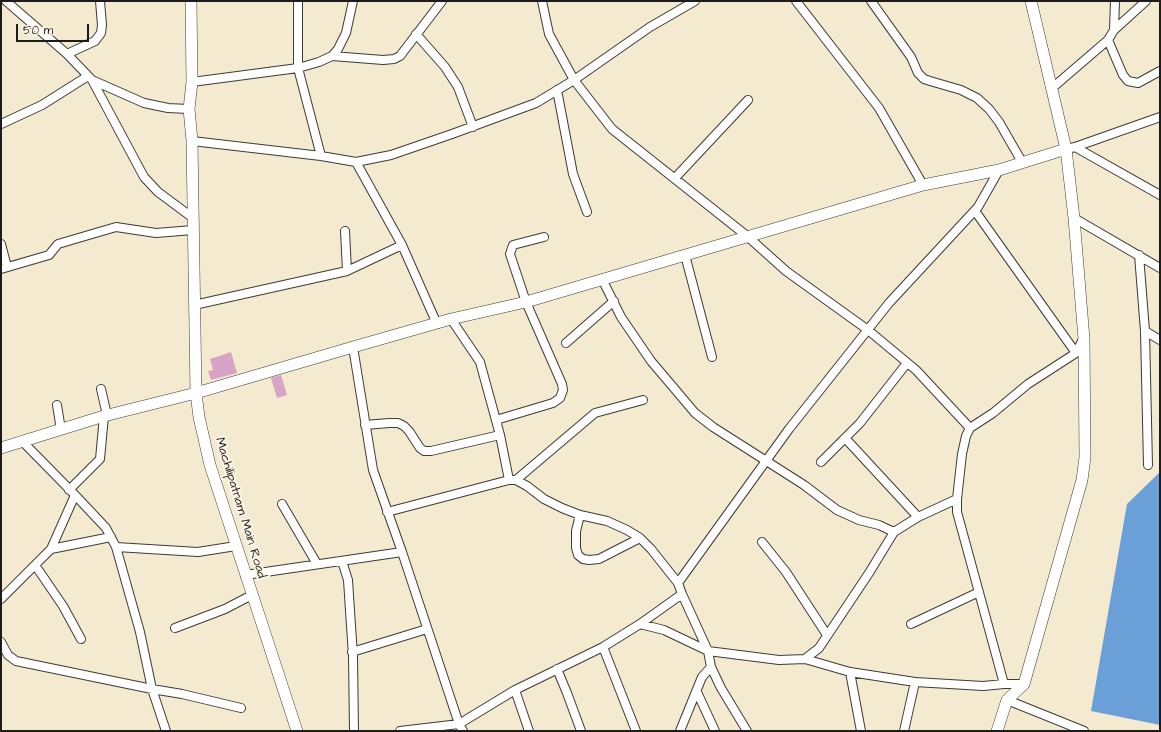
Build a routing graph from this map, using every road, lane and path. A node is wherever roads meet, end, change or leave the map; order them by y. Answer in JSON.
{"nodes":[{"id":1,"x":6,"y":1,"type":"edge"},
{"id":2,"x":100,"y":1,"type":"edge"},
{"id":3,"x":190,"y":1,"type":"edge"},
{"id":4,"x":298,"y":1,"type":"edge"},
{"id":5,"x":353,"y":1,"type":"edge"},
{"id":6,"x":442,"y":1,"type":"edge"},
{"id":7,"x":542,"y":1,"type":"edge"},
{"id":8,"x":695,"y":1,"type":"edge"},
{"id":9,"x":796,"y":1,"type":"edge"},
{"id":10,"x":871,"y":1,"type":"edge"},
{"id":11,"x":1031,"y":1,"type":"edge"},
{"id":12,"x":1115,"y":1,"type":"edge"},
{"id":13,"x":1146,"y":1,"type":"edge"},
{"id":14,"x":1114,"y":30,"type":"junction"},
{"id":15,"x":416,"y":34,"type":"junction"},
{"id":16,"x":1108,"y":40,"type":"junction"},
{"id":17,"x":67,"y":54,"type":"junction"},
{"id":18,"x":332,"y":56,"type":"junction"},
{"id":19,"x":298,"y":68,"type":"junction"},
{"id":20,"x":1160,"y":71,"type":"edge"},
{"id":21,"x":90,"y":78,"type":"junction"},
{"id":22,"x":574,"y":80,"type":"junction"},
{"id":23,"x":192,"y":82,"type":"junction"},
{"id":24,"x":1051,"y":89,"type":"junction"},
{"id":25,"x":557,"y":90,"type":"junction"},
{"id":26,"x":748,"y":100,"type":"dead end"},
{"id":27,"x":189,"y":109,"type":"junction"},
{"id":28,"x":1160,"y":117,"type":"edge"},
{"id":29,"x":1,"y":124,"type":"edge"},
{"id":30,"x":473,"y":127,"type":"junction"},
{"id":31,"x":192,"y":141,"type":"junction"},
{"id":32,"x":1070,"y":148,"type":"junction"},
{"id":33,"x":321,"y":156,"type":"junction"},
{"id":34,"x":356,"y":162,"type":"junction"},
{"id":35,"x":1022,"y":162,"type":"junction"},
{"id":36,"x":999,"y":170,"type":"junction"},
{"id":37,"x":675,"y":178,"type":"junction"},
{"id":38,"x":923,"y":185,"type":"junction"},
{"id":39,"x":1160,"y":195,"type":"edge"},
{"id":40,"x":975,"y":211,"type":"junction"},
{"id":41,"x":587,"y":212,"type":"dead end"},
{"id":42,"x":193,"y":218,"type":"junction"},
{"id":43,"x":1074,"y":218,"type":"junction"},
{"id":44,"x":193,"y":230,"type":"junction"},
{"id":45,"x":344,"y":231,"type":"dead end"},
{"id":46,"x":747,"y":236,"type":"junction"},
{"id":47,"x":544,"y":237,"type":"dead end"},
{"id":48,"x":1,"y":244,"type":"edge"},
{"id":49,"x":402,"y":245,"type":"junction"},
{"id":50,"x":684,"y":255,"type":"junction"},
{"id":51,"x":1139,"y":255,"type":"junction"},
{"id":52,"x":4,"y":268,"type":"edge"},
{"id":53,"x":1160,"y":268,"type":"edge"},
{"id":54,"x":347,"y":271,"type":"junction"},
{"id":55,"x":602,"y":279,"type":"junction"},
{"id":56,"x":614,"y":301,"type":"junction"},
{"id":57,"x":526,"y":302,"type":"junction"},
{"id":58,"x":194,"y":305,"type":"junction"},
{"id":59,"x":451,"y":320,"type":"junction"},
{"id":60,"x":438,"y":324,"type":"junction"},
{"id":61,"x":868,"y":330,"type":"junction"},
{"id":62,"x":1145,"y":331,"type":"junction"},
{"id":63,"x":1084,"y":339,"type":"junction"},
{"id":64,"x":1160,"y":340,"type":"edge"},
{"id":65,"x":566,"y":343,"type":"dead end"},
{"id":66,"x":352,"y":346,"type":"junction"},
{"id":67,"x":1076,"y":353,"type":"junction"},
{"id":68,"x":712,"y":357,"type":"dead end"},
{"id":69,"x":907,"y":363,"type":"junction"},
{"id":70,"x":101,"y":389,"type":"dead end"},
{"id":71,"x":196,"y":393,"type":"junction"},
{"id":72,"x":643,"y":400,"type":"dead end"},
{"id":73,"x":57,"y":405,"type":"dead end"},
{"id":74,"x":106,"y":415,"type":"junction"},
{"id":75,"x":496,"y":420,"type":"junction"},
{"id":76,"x":365,"y":425,"type":"junction"},
{"id":77,"x":970,"y":428,"type":"junction"},
{"id":78,"x":61,"y":430,"type":"junction"},
{"id":79,"x":500,"y":436,"type":"junction"},
{"id":80,"x":845,"y":438,"type":"junction"},
{"id":81,"x":22,"y":442,"type":"junction"},
{"id":82,"x":1,"y":448,"type":"edge"},
{"id":83,"x":767,"y":462,"type":"junction"},
{"id":84,"x":821,"y":462,"type":"dead end"},
{"id":85,"x":1148,"y":465,"type":"dead end"},
{"id":86,"x":512,"y":480,"type":"junction"},
{"id":87,"x":72,"y":492,"type":"junction"},
{"id":88,"x":957,"y":499,"type":"junction"},
{"id":89,"x":282,"y":504,"type":"dead end"},
{"id":90,"x":387,"y":512,"type":"junction"},
{"id":91,"x":580,"y":515,"type":"junction"},
{"id":92,"x":918,"y":517,"type":"junction"},
{"id":93,"x":894,"y":532,"type":"junction"},
{"id":94,"x":111,"y":537,"type":"junction"},
{"id":95,"x":640,"y":538,"type":"junction"},
{"id":96,"x":762,"y":542,"type":"dead end"},
{"id":97,"x":116,"y":546,"type":"junction"},
{"id":98,"x":236,"y":546,"type":"junction"},
{"id":99,"x":51,"y":549,"type":"junction"},
{"id":100,"x":402,"y":552,"type":"junction"},
{"id":101,"x":342,"y":560,"type":"junction"},
{"id":102,"x":317,"y":564,"type":"junction"},
{"id":103,"x":35,"y":565,"type":"junction"},
{"id":104,"x":245,"y":574,"type":"junction"},
{"id":105,"x":678,"y":583,"type":"junction"},
{"id":106,"x":979,"y":592,"type":"junction"},
{"id":107,"x":682,"y":594,"type":"junction"},
{"id":108,"x":252,"y":595,"type":"junction"},
{"id":109,"x":1,"y":599,"type":"edge"},
{"id":110,"x":640,"y":624,"type":"junction"},
{"id":111,"x":911,"y":624,"type":"dead end"},
{"id":112,"x":174,"y":628,"type":"dead end"},
{"id":113,"x":428,"y":629,"type":"junction"},
{"id":114,"x":827,"y":635,"type":"junction"},
{"id":115,"x":81,"y":639,"type":"dead end"},
{"id":116,"x":1,"y":642,"type":"edge"},
{"id":117,"x":603,"y":647,"type":"junction"},
{"id":118,"x":708,"y":651,"type":"junction"},
{"id":119,"x":352,"y":652,"type":"junction"},
{"id":120,"x":805,"y":660,"type":"junction"},
{"id":121,"x":711,"y":667,"type":"junction"},
{"id":122,"x":557,"y":669,"type":"junction"},
{"id":123,"x":850,"y":672,"type":"junction"},
{"id":124,"x":915,"y":682,"type":"junction"},
{"id":125,"x":1004,"y":684,"type":"junction"},
{"id":126,"x":1024,"y":684,"type":"junction"},
{"id":127,"x":152,"y":689,"type":"junction"},
{"id":128,"x":515,"y":690,"type":"junction"},
{"id":129,"x":697,"y":692,"type":"junction"},
{"id":130,"x":1008,"y":700,"type":"junction"},
{"id":131,"x":241,"y":708,"type":"dead end"},
{"id":132,"x":461,"y":727,"type":"edge"},
{"id":133,"x":166,"y":731,"type":"edge"},
{"id":134,"x":297,"y":731,"type":"edge"},
{"id":135,"x":354,"y":731,"type":"edge"},
{"id":136,"x":400,"y":731,"type":"edge"},
{"id":137,"x":529,"y":731,"type":"edge"},
{"id":138,"x":580,"y":731,"type":"edge"},
{"id":139,"x":636,"y":731,"type":"edge"},
{"id":140,"x":680,"y":731,"type":"edge"},
{"id":141,"x":715,"y":731,"type":"edge"},
{"id":142,"x":747,"y":731,"type":"edge"},
{"id":143,"x":861,"y":731,"type":"edge"},
{"id":144,"x":904,"y":731,"type":"edge"},
{"id":145,"x":997,"y":731,"type":"edge"},
{"id":146,"x":1084,"y":731,"type":"edge"}],
"edges":[{"from":1,"to":17,"type":"street"},
{"from":2,"to":17,"type":"street"},
{"from":3,"to":23,"type":"street","name":"Machilipatnam Main Road"},
{"from":4,"to":19,"type":"street"},
{"from":5,"to":18,"type":"street"},
{"from":6,"to":15,"type":"street"},
{"from":7,"to":22,"type":"street"},
{"from":8,"to":22,"type":"street"},
{"from":9,"to":38,"type":"street"},
{"from":10,"to":35,"type":"street"},
{"from":11,"to":24,"type":"street"},
{"from":12,"to":14,"type":"street"},
{"from":13,"to":14,"type":"street"},
{"from":14,"to":16,"type":"street"},
{"from":15,"to":18,"type":"street"},
{"from":15,"to":30,"type":"street"},
{"from":16,"to":20,"type":"street"},
{"from":16,"to":24,"type":"street"},
{"from":17,"to":21,"type":"street"},
{"from":18,"to":19,"type":"street"},
{"from":19,"to":23,"type":"street"},
{"from":19,"to":33,"type":"street"},
{"from":21,"to":27,"type":"street"},
{"from":21,"to":29,"type":"street"},
{"from":21,"to":42,"type":"street"},
{"from":22,"to":25,"type":"street"},
{"from":22,"to":37,"type":"street"},
{"from":23,"to":27,"type":"street","name":"Machilipatnam Main Road"},
{"from":24,"to":32,"type":"street"},
{"from":25,"to":30,"type":"street"},
{"from":25,"to":41,"type":"street"},
{"from":26,"to":37,"type":"street"},
{"from":27,"to":31,"type":"street","name":"Machilipatnam Main Road"},
{"from":28,"to":32,"type":"street"},
{"from":30,"to":34,"type":"street"},
{"from":31,"to":33,"type":"street"},
{"from":31,"to":42,"type":"street","name":"Machilipatnam Main Road"},
{"from":32,"to":35,"type":"street"},
{"from":32,"to":39,"type":"street"},
{"from":32,"to":43,"type":"street"},
{"from":33,"to":34,"type":"street"},
{"from":34,"to":49,"type":"street"},
{"from":35,"to":36,"type":"street"},
{"from":36,"to":38,"type":"street"},
{"from":36,"to":40,"type":"street"},
{"from":37,"to":46,"type":"street"},
{"from":38,"to":46,"type":"street"},
{"from":40,"to":61,"type":"street"},
{"from":40,"to":67,"type":"street"},
{"from":42,"to":44,"type":"street","name":"Machilipatnam Main Road"},
{"from":43,"to":51,"type":"street"},
{"from":43,"to":63,"type":"street"},
{"from":44,"to":52,"type":"street"},
{"from":44,"to":58,"type":"street","name":"Machilipatnam Main Road"},
{"from":45,"to":54,"type":"street"},
{"from":46,"to":50,"type":"street"},
{"from":46,"to":61,"type":"street"},
{"from":47,"to":57,"type":"street"},
{"from":48,"to":52,"type":"street"},
{"from":49,"to":54,"type":"street"},
{"from":49,"to":60,"type":"street"},
{"from":50,"to":55,"type":"street"},
{"from":50,"to":68,"type":"street"},
{"from":51,"to":53,"type":"street"},
{"from":51,"to":62,"type":"street"},
{"from":54,"to":58,"type":"street"},
{"from":55,"to":56,"type":"street"},
{"from":55,"to":57,"type":"street"},
{"from":56,"to":65,"type":"street"},
{"from":56,"to":83,"type":"street"},
{"from":57,"to":59,"type":"street"},
{"from":57,"to":75,"type":"street"},
{"from":58,"to":71,"type":"street","name":"Machilipatnam Main Road"},
{"from":59,"to":60,"type":"street"},
{"from":59,"to":75,"type":"street"},
{"from":60,"to":66,"type":"street"},
{"from":61,"to":69,"type":"street"},
{"from":61,"to":83,"type":"street"},
{"from":62,"to":64,"type":"street"},
{"from":62,"to":85,"type":"street"},
{"from":63,"to":67,"type":"street"},
{"from":63,"to":126,"type":"street"},
{"from":66,"to":71,"type":"street"},
{"from":66,"to":76,"type":"street"},
{"from":67,"to":77,"type":"street"},
{"from":69,"to":77,"type":"street"},
{"from":69,"to":80,"type":"street"},
{"from":70,"to":74,"type":"street"},
{"from":71,"to":74,"type":"street"},
{"from":71,"to":98,"type":"street","name":"Machilipatnam Main Road"},
{"from":72,"to":86,"type":"street"},
{"from":73,"to":78,"type":"street"},
{"from":74,"to":78,"type":"street"},
{"from":74,"to":87,"type":"street"},
{"from":75,"to":79,"type":"street"},
{"from":76,"to":79,"type":"street"},
{"from":76,"to":90,"type":"street"},
{"from":77,"to":88,"type":"street"},
{"from":78,"to":81,"type":"street"},
{"from":79,"to":86,"type":"street"},
{"from":80,"to":84,"type":"street"},
{"from":80,"to":92,"type":"street"},
{"from":81,"to":82,"type":"street"},
{"from":81,"to":87,"type":"street"},
{"from":83,"to":93,"type":"street"},
{"from":83,"to":105,"type":"street"},
{"from":86,"to":90,"type":"street"},
{"from":86,"to":91,"type":"street"},
{"from":87,"to":94,"type":"street"},
{"from":87,"to":99,"type":"street"},
{"from":88,"to":92,"type":"street"},
{"from":88,"to":106,"type":"street"},
{"from":89,"to":102,"type":"street"},
{"from":90,"to":100,"type":"street"},
{"from":91,"to":95,"type":"street"},
{"from":91,"to":95,"type":"street"},
{"from":92,"to":93,"type":"street"},
{"from":93,"to":114,"type":"street"},
{"from":94,"to":97,"type":"street"},
{"from":94,"to":99,"type":"street"},
{"from":95,"to":105,"type":"street"},
{"from":96,"to":114,"type":"street"},
{"from":97,"to":98,"type":"street"},
{"from":97,"to":127,"type":"street"},
{"from":98,"to":104,"type":"street","name":"Machilipatnam Main Road"},
{"from":99,"to":103,"type":"street"},
{"from":100,"to":101,"type":"street"},
{"from":100,"to":113,"type":"street"},
{"from":101,"to":102,"type":"street"},
{"from":101,"to":119,"type":"street"},
{"from":102,"to":104,"type":"street"},
{"from":103,"to":109,"type":"street"},
{"from":103,"to":115,"type":"street"},
{"from":104,"to":108,"type":"street","name":"Machilipatnam Main Road"},
{"from":105,"to":107,"type":"street"},
{"from":106,"to":111,"type":"street"},
{"from":106,"to":125,"type":"street"},
{"from":107,"to":110,"type":"street"},
{"from":107,"to":118,"type":"street"},
{"from":108,"to":112,"type":"street"},
{"from":108,"to":134,"type":"street","name":"Machilipatnam Main Road"},
{"from":110,"to":117,"type":"street"},
{"from":110,"to":118,"type":"street"},
{"from":113,"to":119,"type":"street"},
{"from":113,"to":132,"type":"street"},
{"from":114,"to":120,"type":"street"},
{"from":116,"to":127,"type":"street"},
{"from":117,"to":122,"type":"street"},
{"from":117,"to":139,"type":"street"},
{"from":118,"to":120,"type":"street"},
{"from":118,"to":121,"type":"street"},
{"from":119,"to":135,"type":"street"},
{"from":120,"to":123,"type":"street"},
{"from":121,"to":129,"type":"street"},
{"from":121,"to":142,"type":"street"},
{"from":122,"to":128,"type":"street"},
{"from":122,"to":138,"type":"street"},
{"from":123,"to":124,"type":"street"},
{"from":123,"to":143,"type":"street"},
{"from":124,"to":125,"type":"street"},
{"from":124,"to":144,"type":"street"},
{"from":125,"to":126,"type":"street"},
{"from":126,"to":130,"type":"street"},
{"from":127,"to":131,"type":"street"},
{"from":127,"to":133,"type":"street"},
{"from":128,"to":132,"type":"street"},
{"from":128,"to":137,"type":"street"},
{"from":129,"to":140,"type":"street"},
{"from":129,"to":141,"type":"street"},
{"from":130,"to":145,"type":"street"},
{"from":130,"to":146,"type":"street"},
{"from":132,"to":136,"type":"street"}]}
